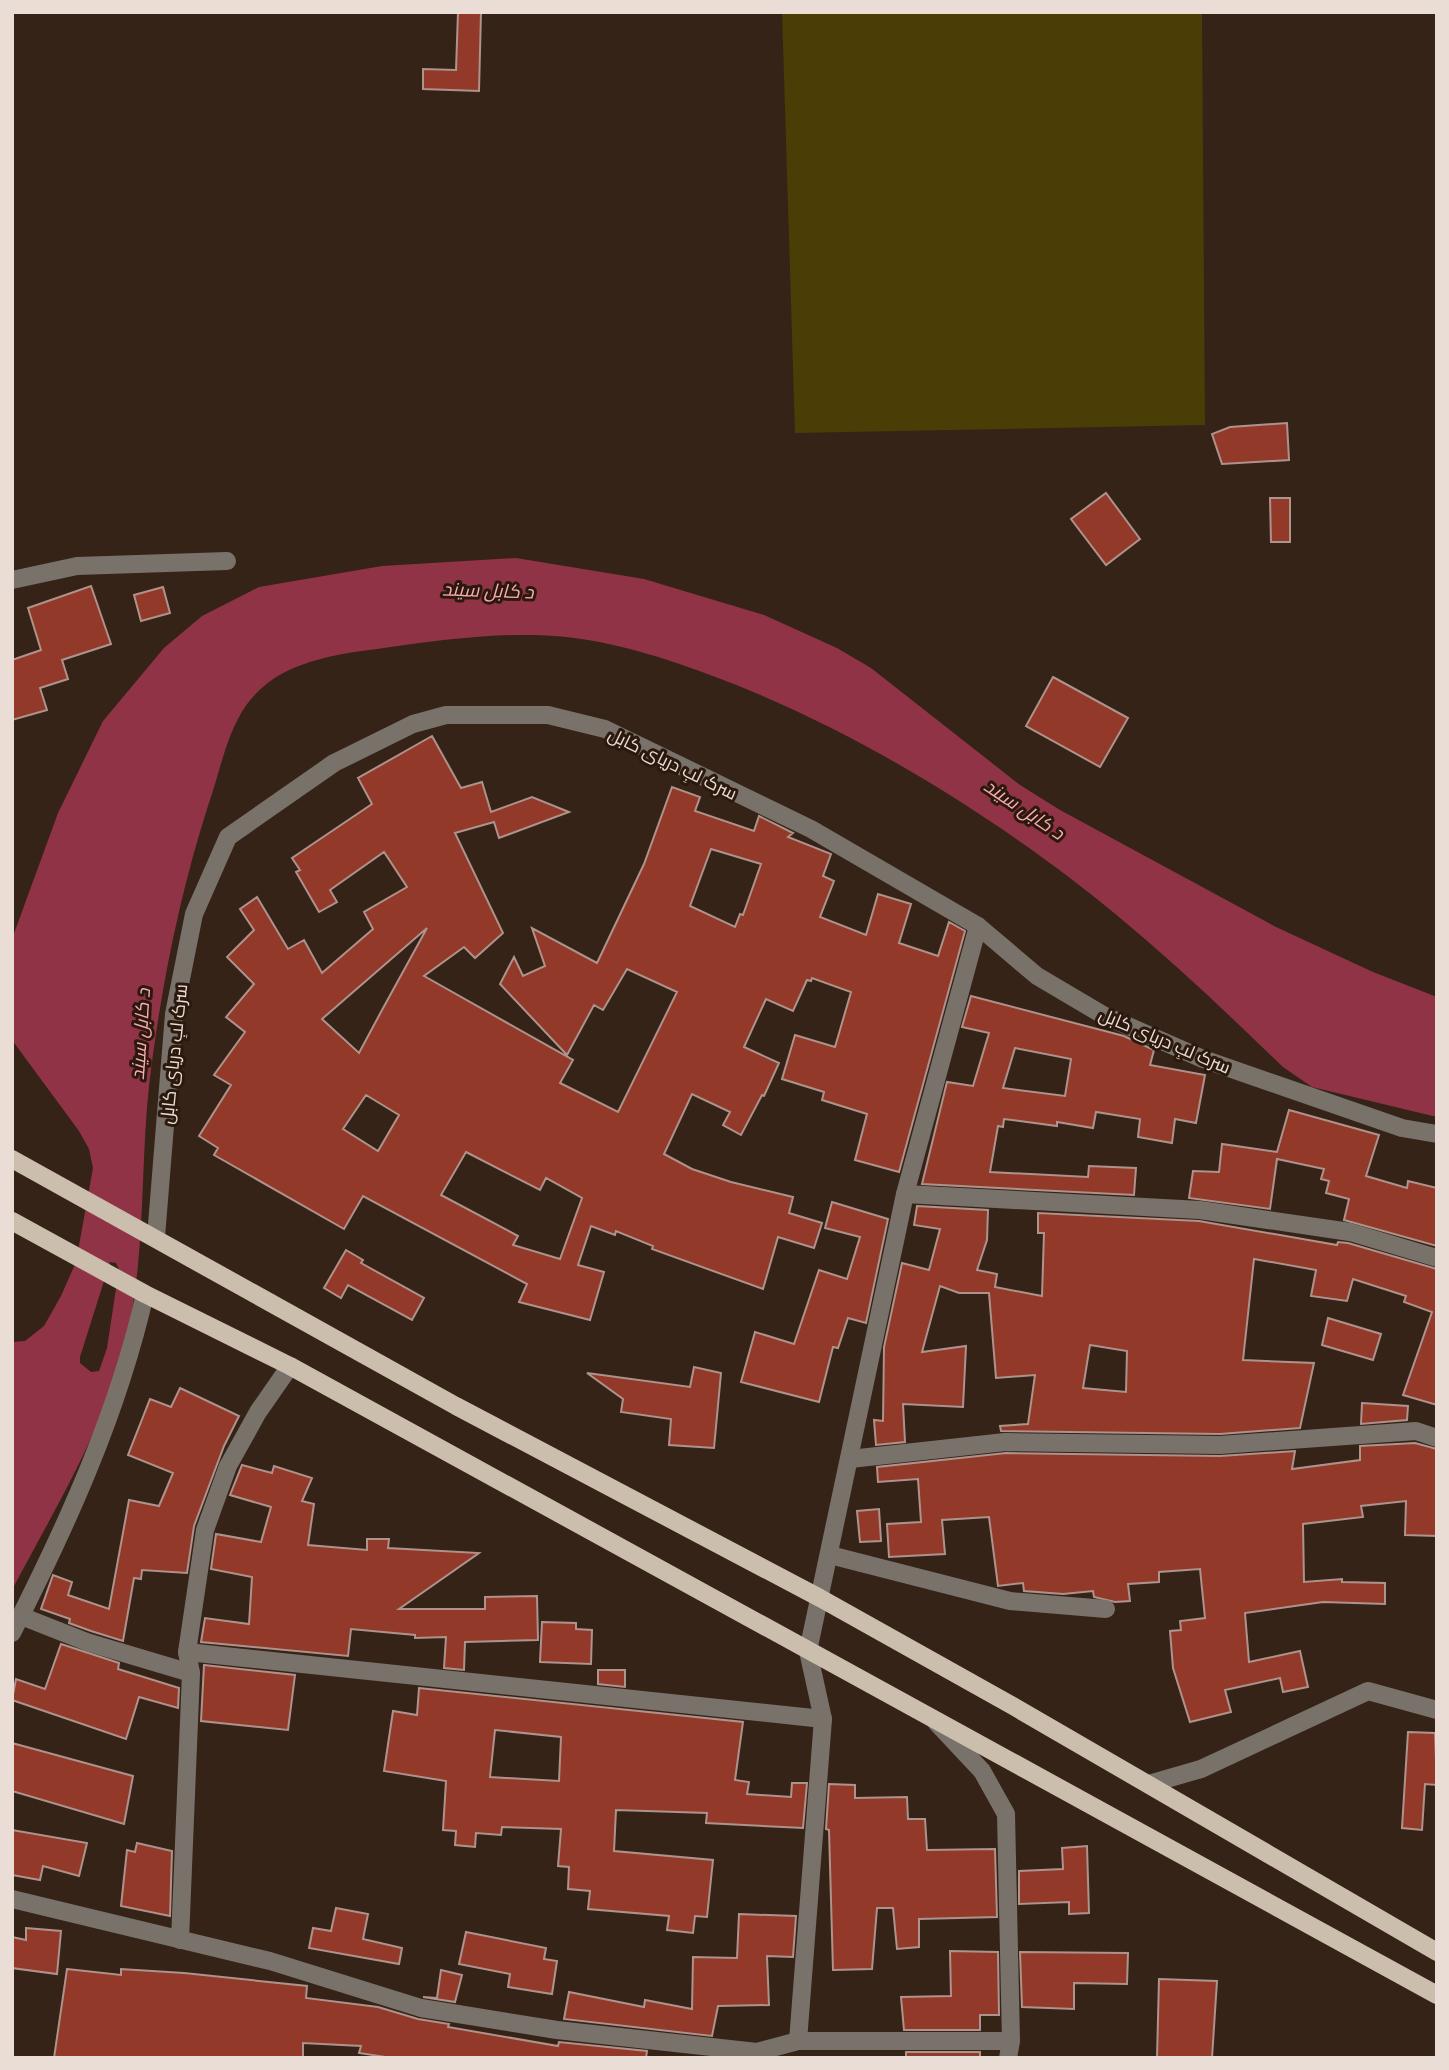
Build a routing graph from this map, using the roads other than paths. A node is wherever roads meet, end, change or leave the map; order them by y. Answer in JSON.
{"nodes":[{"id":1,"x":227,"y":561,"type":"dead end"},
{"id":2,"x":12,"y":580,"type":"edge"},
{"id":3,"x":978,"y":926,"type":"junction"},
{"id":4,"x":1437,"y":1134,"type":"edge"},
{"id":5,"x":12,"y":1159,"type":"edge"},
{"id":6,"x":905,"y":1194,"type":"junction"},
{"id":7,"x":12,"y":1222,"type":"edge"},
{"id":8,"x":153,"y":1235,"type":"junction"},
{"id":9,"x":1437,"y":1258,"type":"edge"},
{"id":10,"x":142,"y":1293,"type":"junction"},
{"id":11,"x":290,"y":1366,"type":"junction"},
{"id":12,"x":1437,"y":1438,"type":"edge"},
{"id":13,"x":850,"y":1459,"type":"junction"},
{"id":14,"x":830,"y":1555,"type":"junction"},
{"id":15,"x":820,"y":1598,"type":"junction"},
{"id":16,"x":1106,"y":1609,"type":"dead end"},
{"id":17,"x":21,"y":1616,"type":"junction"},
{"id":18,"x":12,"y":1633,"type":"edge"},
{"id":19,"x":808,"y":1651,"type":"junction"},
{"id":20,"x":187,"y":1652,"type":"junction"},
{"id":21,"x":191,"y":1673,"type":"junction"},
{"id":22,"x":1437,"y":1710,"type":"edge"},
{"id":23,"x":928,"y":1714,"type":"junction"},
{"id":24,"x":822,"y":1719,"type":"junction"},
{"id":25,"x":1149,"y":1784,"type":"junction"},
{"id":26,"x":12,"y":1899,"type":"edge"},
{"id":27,"x":180,"y":1940,"type":"junction"},
{"id":28,"x":1437,"y":1952,"type":"edge"},
{"id":29,"x":1437,"y":1995,"type":"edge"},
{"id":30,"x":798,"y":2041,"type":"junction"},
{"id":31,"x":1009,"y":2049,"type":"edge"}],
"edges":[{"from":1,"to":2,"type":"street"},
{"from":3,"to":4,"type":"street","name":"سرک لبِ دریای کابل"},
{"from":3,"to":6,"type":"street"},
{"from":3,"to":8,"type":"street","name":"سرک لبِ دریای کابل"},
{"from":5,"to":8,"type":"main road"},
{"from":6,"to":9,"type":"street"},
{"from":6,"to":13,"type":"street"},
{"from":7,"to":10,"type":"main road"},
{"from":8,"to":15,"type":"main road"},
{"from":10,"to":11,"type":"main road"},
{"from":10,"to":17,"type":"street"},
{"from":11,"to":19,"type":"main road"},
{"from":11,"to":20,"type":"street"},
{"from":12,"to":13,"type":"street"},
{"from":13,"to":14,"type":"street"},
{"from":14,"to":15,"type":"street"},
{"from":14,"to":16,"type":"street"},
{"from":15,"to":19,"type":"street"},
{"from":15,"to":25,"type":"main road"},
{"from":17,"to":18,"type":"street"},
{"from":17,"to":21,"type":"street"},
{"from":19,"to":23,"type":"main road"},
{"from":19,"to":24,"type":"street"},
{"from":20,"to":21,"type":"street"},
{"from":20,"to":24,"type":"street"},
{"from":21,"to":27,"type":"street"},
{"from":22,"to":25,"type":"street"},
{"from":23,"to":29,"type":"main road"},
{"from":23,"to":31,"type":"street"},
{"from":24,"to":30,"type":"street"},
{"from":25,"to":28,"type":"main road"},
{"from":26,"to":27,"type":"street"},
{"from":27,"to":30,"type":"street"},
{"from":30,"to":31,"type":"street"}]}
